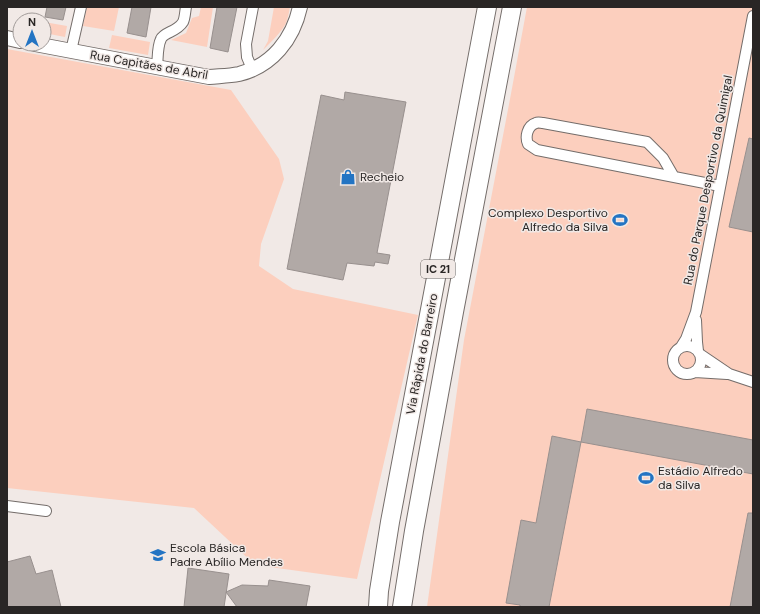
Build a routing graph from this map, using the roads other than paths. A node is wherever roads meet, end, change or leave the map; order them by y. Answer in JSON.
{"nodes":[{"id":1,"x":81,"y":7,"type":"edge"},
{"id":2,"x":186,"y":7,"type":"edge"},
{"id":3,"x":253,"y":7,"type":"edge"},
{"id":4,"x":300,"y":7,"type":"edge"},
{"id":5,"x":487,"y":7,"type":"edge"},
{"id":6,"x":512,"y":7,"type":"edge"},
{"id":7,"x":753,"y":16,"type":"edge"},
{"id":8,"x":52,"y":47,"type":"edge"},
{"id":9,"x":72,"y":51,"type":"junction"},
{"id":10,"x":156,"y":67,"type":"junction"},
{"id":11,"x":252,"y":69,"type":"junction"},
{"id":12,"x":674,"y":177,"type":"junction"},
{"id":13,"x":720,"y":186,"type":"junction"},
{"id":14,"x":696,"y":312,"type":"junction"},
{"id":15,"x":681,"y":347,"type":"junction"},
{"id":16,"x":700,"y":353,"type":"junction"},
{"id":17,"x":695,"y":372,"type":"junction"},
{"id":18,"x":729,"y":374,"type":"junction"},
{"id":19,"x":753,"y":382,"type":"edge"},
{"id":20,"x":7,"y":506,"type":"edge"},
{"id":21,"x":46,"y":511,"type":"dead end"},
{"id":22,"x":378,"y":607,"type":"edge"},
{"id":23,"x":402,"y":607,"type":"edge"}],
"edges":[{"from":1,"to":9,"type":"street"},
{"from":2,"to":10,"type":"street"},
{"from":3,"to":11,"type":"street"},
{"from":4,"to":11,"type":"street","name":"Rua Capitães de Abril"},
{"from":5,"to":22,"type":"highway","name":"Via Rápida do Barreiro","number":"IC 21"},
{"from":6,"to":23,"type":"highway","name":"Via Rápida do Barreiro","number":"IC 21"},
{"from":7,"to":13,"type":"street","name":"Rua do Parque Desportivo da Quimigal"},
{"from":8,"to":9,"type":"street","name":"Rua Capitães de Abril"},
{"from":9,"to":10,"type":"street","name":"Rua Capitães de Abril"},
{"from":10,"to":11,"type":"street","name":"Rua Capitães de Abril"},
{"from":12,"to":12,"type":"street"},
{"from":12,"to":13,"type":"street"},
{"from":13,"to":14,"type":"street","name":"Rua do Parque Desportivo da Quimigal"},
{"from":14,"to":15,"type":"street","name":"Rua do Parque Desportivo da Quimigal"},
{"from":14,"to":16,"type":"street"},
{"from":15,"to":16,"type":"street"},
{"from":15,"to":17,"type":"street"},
{"from":16,"to":17,"type":"street"},
{"from":16,"to":18,"type":"street"},
{"from":17,"to":18,"type":"street"},
{"from":18,"to":19,"type":"street"},
{"from":20,"to":21,"type":"street"}]}
